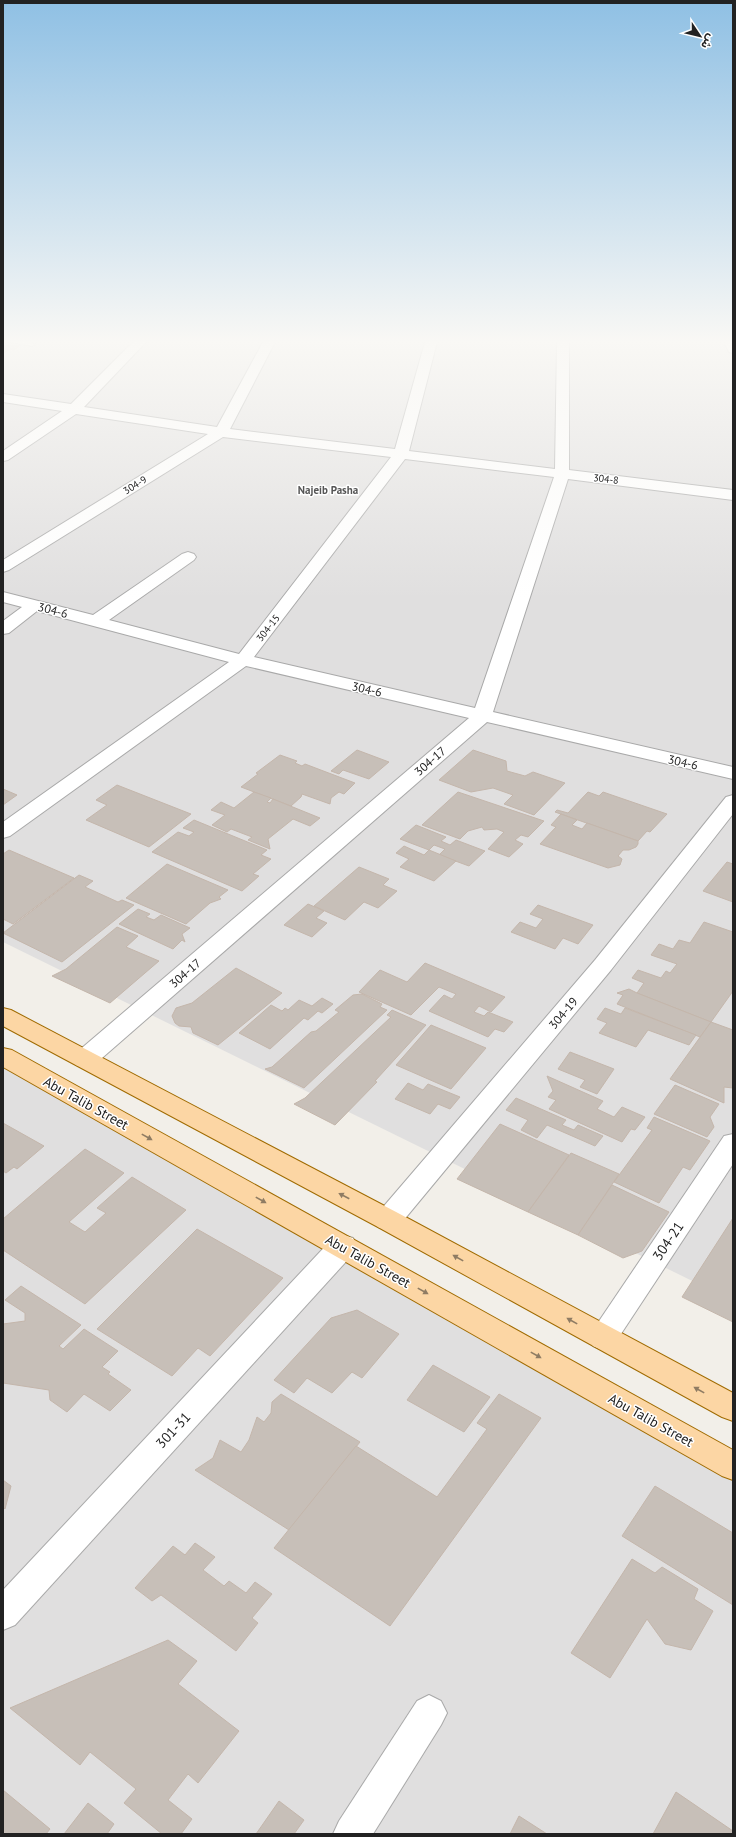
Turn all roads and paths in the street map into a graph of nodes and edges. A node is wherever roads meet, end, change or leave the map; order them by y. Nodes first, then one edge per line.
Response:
1 (47, 428) edge
2 (195, 428) edge
3 (224, 428) edge
4 (408, 428) edge
5 (562, 428) edge
6 (222, 432) junction
7 (401, 454) junction
8 (3, 458) edge
9 (562, 474) junction
10 (733, 495) edge
11 (188, 557) dead end
12 (3, 567) edge
13 (3, 597) edge
14 (35, 605) junction
15 (95, 622) junction
16 (3, 629) edge
17 (243, 660) junction
18 (482, 716) junction
19 (733, 773) edge
20 (733, 801) edge
21 (3, 832) edge
22 (3, 1016) edge
23 (3, 1056) edge
24 (85, 1059) junction
25 (733, 1144) edge
26 (388, 1220) junction
27 (342, 1246) junction
28 (603, 1338) junction
29 (733, 1408) edge
30 (733, 1466) edge
31 (3, 1614) edge
32 (429, 1714) dead end
33 (352, 1834) edge

1 - 8 street
2 - 6 street, 304-8
3 - 6 street
4 - 7 street, 304-15
5 - 9 street
6 - 7 street, 304-8
6 - 12 street, 304-9
7 - 9 street, 304-8
7 - 17 street, 304-15
9 - 10 street, 304-8
9 - 18 street
11 - 15 street
13 - 14 street, 304-6
14 - 15 street, 304-6
14 - 16 street
15 - 17 street, 304-6
17 - 18 street, 304-6
17 - 21 street, 304-15
18 - 19 street, 304-6
18 - 24 street, 304-17
20 - 26 street, 304-19
22 - 24 main road
23 -> 27 main road, Abu Talib Street
26 -> 24 main road
25 - 28 street, 304-21
28 -> 26 main road
27 -> 30 main road, Abu Talib Street
27 - 31 street, 301-31
29 -> 28 main road
32 - 33 street

